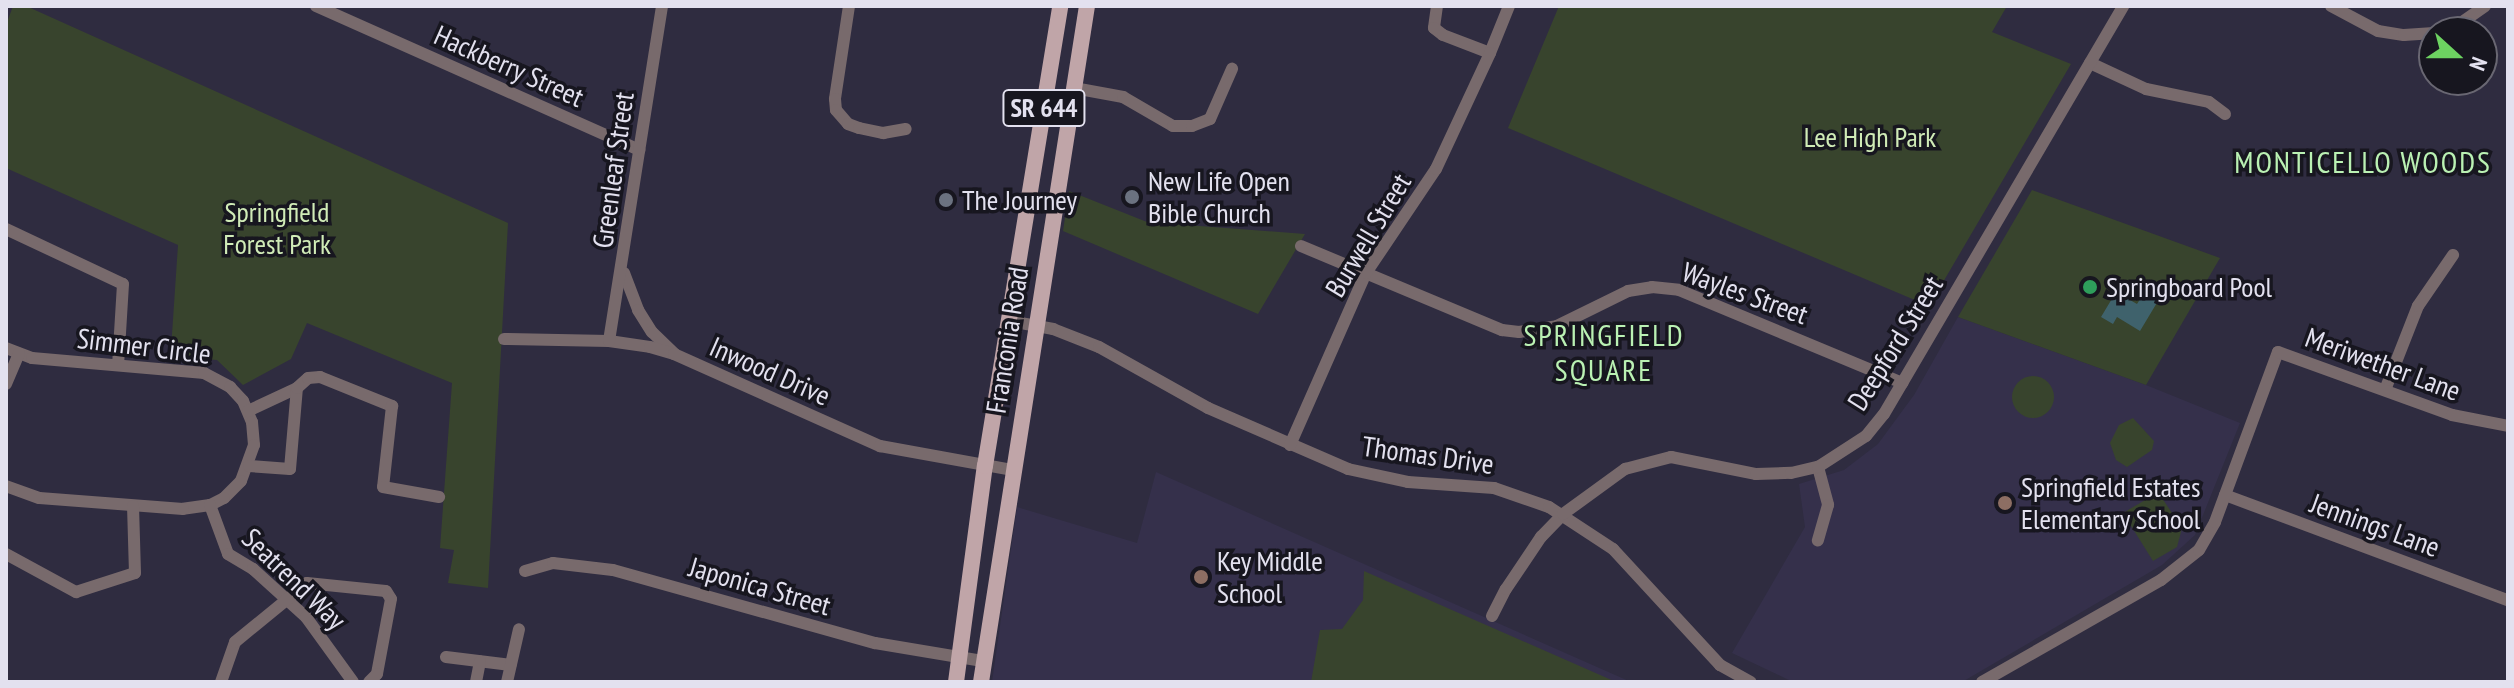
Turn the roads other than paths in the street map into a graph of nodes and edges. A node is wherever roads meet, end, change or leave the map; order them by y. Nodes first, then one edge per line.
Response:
1 (316, 6) edge
2 (662, 6) edge
3 (849, 6) edge
4 (1060, 6) edge
5 (1087, 6) edge
6 (1437, 6) edge
7 (1509, 6) edge
8 (2123, 6) edge
9 (2334, 7) edge
10 (2418, 32) edge
11 (1490, 53) junction
12 (2090, 63) junction
13 (1232, 69) dead end
14 (1074, 88) junction
15 (2225, 114) dead end
16 (906, 129) dead end
17 (1039, 137) junction
18 (1065, 148) junction
19 (639, 150) junction
20 (6, 229) edge
21 (1301, 246) dead end
22 (2453, 255) dead end
23 (623, 270) junction
24 (1366, 273) junction
25 (1010, 321) junction
26 (1037, 325) junction
27 (504, 339) dead end
28 (609, 341) junction
29 (6, 348) edge
30 (19, 354) junction
31 (677, 355) junction
32 (118, 365) junction
33 (1902, 383) junction
34 (6, 384) edge
35 (297, 388) junction
36 (2385, 390) junction
37 (248, 411) junction
38 (2508, 426) edge
39 (1290, 445) junction
40 (249, 466) junction
41 (985, 466) junction
42 (1818, 467) junction
43 (1012, 470) junction
44 (6, 486) edge
45 (2225, 495) junction
46 (439, 497) dead end
47 (210, 505) junction
48 (133, 506) junction
49 (1563, 514) junction
50 (1818, 541) dead end
51 (6, 554) edge
52 (525, 571) dead end
53 (289, 600) junction
54 (2508, 600) edge
55 (1492, 616) dead end
56 (519, 629) dead end
57 (446, 657) dead end
58 (958, 657) junction
59 (480, 661) junction
60 (983, 661) junction
61 (511, 665) junction
62 (1725, 676) edge
63 (221, 682) edge
64 (353, 682) edge
65 (369, 682) edge
66 (476, 682) edge
67 (507, 682) edge
68 (956, 682) edge
69 (981, 682) edge
70 (1751, 682) edge
71 (1982, 682) edge

1 - 19 street, Hackberry Street
2 - 19 street, Greenleaf Street
3 - 16 street
4 - 17 main road, Franconia Road / SR 644
5 - 14 main road, Franconia Road / SR 644
6 - 11 street
7 - 11 street, Burwell Street
8 - 12 street, Deepford Street
9 - 10 street
11 - 24 street, Burwell Street
12 - 15 street
12 - 33 street, Deepford Street
13 - 14 street
14 - 18 main road, Franconia Road / SR 644
17 - 18 main road
17 - 25 main road, Franconia Road / SR 644
18 - 26 main road, Franconia Road / SR 644
19 - 23 street, Greenleaf Street
20 - 32 street
21 - 24 street, Wayles Street
22 - 36 street
23 - 28 street, Greenleaf Street
23 - 31 street
24 - 33 street, Wayles Street
24 - 39 street, Burwell Street
25 - 26 street, Thomas Drive
25 - 41 main road, Franconia Road / SR 644
26 - 39 street, Thomas Drive
26 - 43 main road, Franconia Road / SR 644
27 - 28 street, Inwood Drive
28 - 31 street, Inwood Drive
29 - 30 street, Simmer Circle
30 - 32 street, Simmer Circle
30 - 34 street
31 - 41 street, Inwood Drive
32 - 37 street, Simmer Circle
33 - 42 street, Deepford Street
35 - 37 street
35 - 40 street
35 - 46 street
36 - 38 street, Meriwether Lane
36 - 45 street, Meriwether Lane
37 - 40 street
39 - 49 street, Thomas Drive
40 - 47 street
41 - 43 street, Inwood Drive
41 - 58 main road, Franconia Road / SR 644
42 - 49 street, Deepford Street
42 - 50 street
43 - 60 main road, Franconia Road / SR 644
44 - 48 street
45 - 54 street, Jennings Lane
45 - 71 street, Meriwether Lane
47 - 48 street
47 - 53 street, Seatrend Way
48 - 51 street
49 - 55 street, Deepford Street
49 - 62 street, Thomas Drive
52 - 58 street, Japonica Street
53 - 63 street
53 - 64 street, Seatrend Way
53 - 65 street
56 - 61 street
57 - 59 street
58 - 60 street, Japonica Street
58 - 68 main road, Franconia Road / SR 644
59 - 61 street
59 - 66 street
60 - 69 main road, Franconia Road / SR 644
61 - 67 street
62 - 70 street, Thomas Drive

